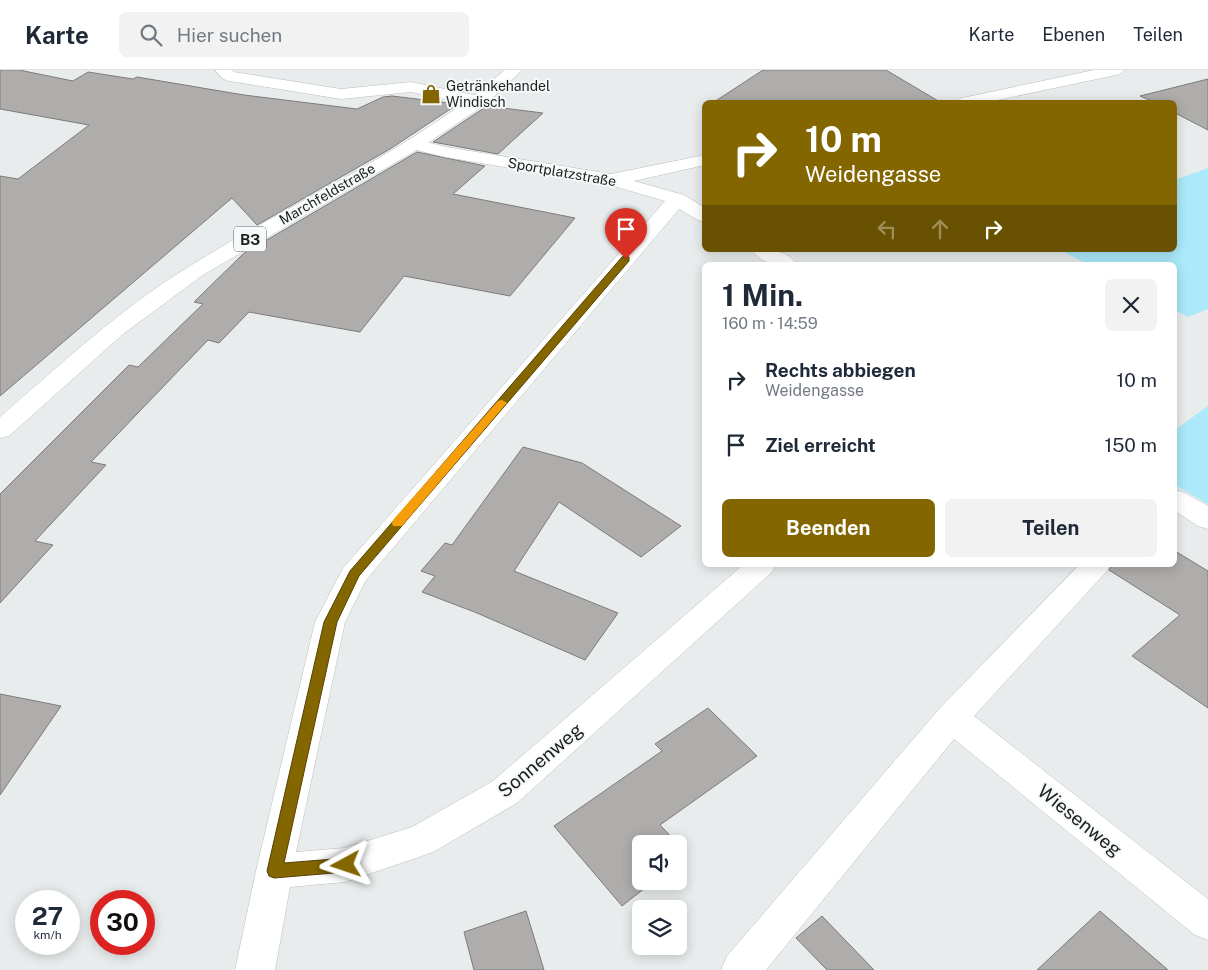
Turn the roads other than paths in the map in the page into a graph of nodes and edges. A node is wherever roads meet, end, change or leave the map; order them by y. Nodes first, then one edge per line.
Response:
1 (223, 70) edge
2 (514, 70) edge
3 (1116, 70) edge
4 (976, 100) edge
5 (479, 101) junction
6 (414, 144) junction
7 (702, 161) edge
8 (612, 180) junction
9 (677, 199) junction
10 (702, 214) edge
11 (765, 252) edge
12 (782, 262) edge
13 (0, 430) edge
14 (1177, 500) edge
15 (1208, 519) edge
16 (760, 567) edge
17 (1094, 567) edge
18 (952, 718) junction
19 (274, 871) junction
20 (1208, 922) edge
21 (255, 970) edge
22 (741, 970) edge

1 - 5 street
2 - 5 street, Marchfeldstraße / B3
3 - 4 street
5 - 6 street, Marchfeldstraße / B3
6 - 8 street, Sportplatzstraße
6 - 13 street, Marchfeldstraße / B3
7 - 8 street
8 - 9 street, Sportplatzstraße
9 - 10 street, Sportplatzstraße
9 - 19 street
11 - 12 street
14 - 15 street
16 - 19 street, Sonnenweg
17 - 18 street
18 - 20 street, Wiesenweg
18 - 22 street
19 - 21 street

